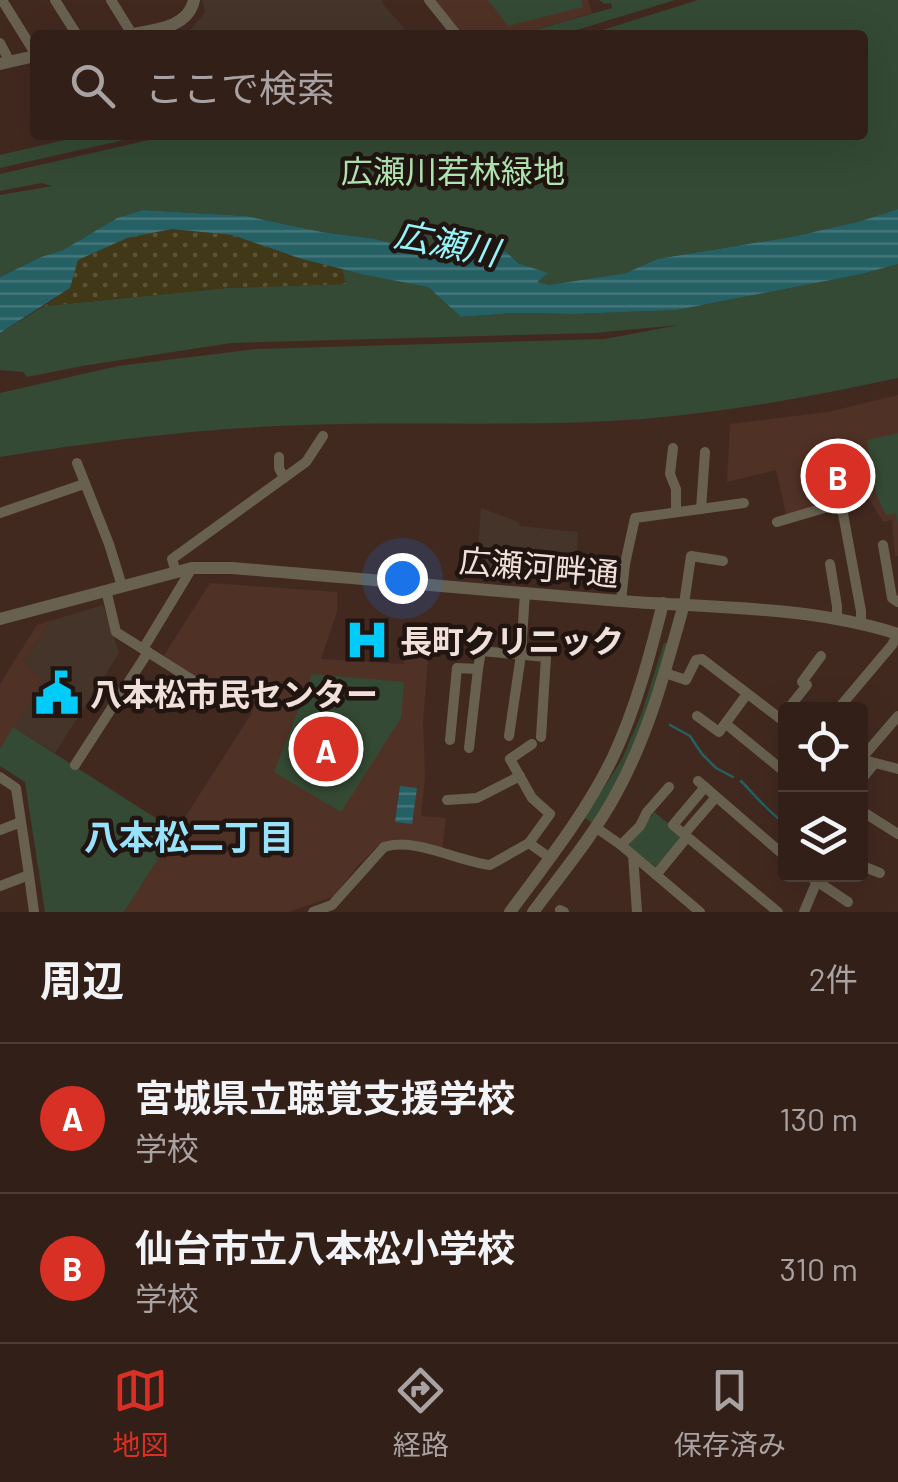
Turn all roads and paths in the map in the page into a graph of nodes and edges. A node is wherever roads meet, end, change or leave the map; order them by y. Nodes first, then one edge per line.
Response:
1 (2, 0) edge
2 (54, 0) edge
3 (112, 0) edge
4 (194, 0) edge
5 (429, 0) edge
6 (75, 30) edge
7 (128, 30) edge
8 (146, 30) edge
9 (453, 30) edge
10 (0, 43) edge
11 (30, 46) edge
12 (30, 56) edge
13 (5, 63) edge
14 (323, 436) dead end
15 (672, 448) dead end
16 (705, 452) dead end
17 (279, 457) dead end
18 (77, 463) dead end
19 (284, 478) junction
20 (84, 484) junction
21 (744, 503) dead end
22 (701, 509) junction
23 (676, 512) junction
24 (0, 513) edge
25 (777, 522) dead end
26 (883, 545) dead end
27 (724, 560) dead end
28 (593, 563) dead end
29 (625, 564) junction
30 (830, 564) dead end
31 (192, 568) junction
32 (176, 572) junction
33 (122, 586) junction
34 (106, 590) junction
35 (524, 592) junction
36 (621, 601) junction
37 (663, 602) junction
38 (898, 602) edge
39 (684, 604) junction
40 (0, 619) edge
41 (837, 619) junction
42 (861, 624) junction
43 (898, 634) edge
44 (145, 651) junction
45 (521, 655) junction
46 (821, 656) dead end
47 (478, 669) junction
48 (665, 673) junction
49 (213, 693) dead end
50 (748, 694) junction
51 (795, 702) edge
52 (845, 702) edge
53 (778, 712) edge
54 (697, 716) dead end
55 (898, 716) edge
56 (726, 724) junction
57 (509, 736) dead end
58 (450, 740) dead end
59 (469, 748) dead end
60 (868, 751) edge
61 (868, 762) edge
62 (874, 764) junction
63 (75, 765) dead end
64 (778, 767) edge
65 (898, 769) edge
66 (868, 771) edge
67 (520, 776) junction
68 (0, 777) edge
69 (669, 786) dead end
70 (716, 797) junction
71 (447, 800) dead end
72 (868, 815) edge
73 (20, 822) junction
74 (595, 828) junction
75 (0, 830) edge
76 (898, 834) edge
77 (686, 836) junction
78 (529, 843) junction
79 (622, 845) junction
80 (778, 849) edge
81 (633, 855) junction
82 (550, 858) junction
83 (868, 869) edge
84 (880, 873) dead end
85 (28, 875) junction
86 (656, 875) junction
87 (816, 882) edge
88 (821, 882) edge
89 (0, 886) edge
90 (848, 902) dead end
91 (34, 912) edge
92 (313, 912) edge
93 (510, 912) edge
94 (534, 912) edge
95 (637, 912) edge
96 (700, 912) edge
97 (778, 912) edge
98 (804, 912) edge

1 - 11 street
2 - 6 street
3 - 7 street
4 - 8 street
5 - 9 street
10 - 13 street
12 - 13 street
14 - 19 street
15 - 23 street
16 - 22 street
17 - 19 street
18 - 20 street
19 - 32 street
20 - 24 street
20 - 33 street
21 - 22 street
22 - 23 street
23 - 29 street
25 - 42 street
26 - 38 street
27 - 39 street
28 - 29 street
29 - 36 street
30 - 41 street
31 - 32 street, 広瀬河畔通
31 - 35 street, 広瀬河畔通
31 - 44 street
32 - 33 street, 広瀬河畔通
33 - 34 street, 広瀬河畔通
34 - 40 street, 広瀬河畔通
34 - 44 street
35 - 36 street, 広瀬河畔通
35 - 45 street
36 - 37 street, 広瀬河畔通
37 - 39 street, 広瀬河畔通
37 - 82 street
39 - 41 street, 広瀬河畔通
39 - 48 street
41 - 42 street, 広瀬河畔通
42 - 43 street, 広瀬河畔通
43 - 52 street
44 - 49 street
44 - 63 street
45 - 47 street
45 - 57 street
45 - 67 street
46 - 51 street
47 - 58 street
47 - 59 street
48 - 50 street
48 - 74 street
50 - 53 street
50 - 56 street
54 - 56 street
55 - 60 street
56 - 64 street
61 - 62 street
62 - 65 street
62 - 66 street
67 - 71 street
67 - 78 street
68 - 73 street
69 - 79 street
70 - 77 street
70 - 77 street
70 - 80 street
72 - 76 street
73 - 75 street
73 - 85 street
74 - 79 street
74 - 94 street
77 - 86 street
77 - 97 street
78 - 82 street
78 - 92 street
79 - 81 street
81 - 86 street
81 - 95 street
82 - 93 street
83 - 84 street
85 - 89 street
85 - 91 street
86 - 96 street
87 - 98 street
88 - 90 street

